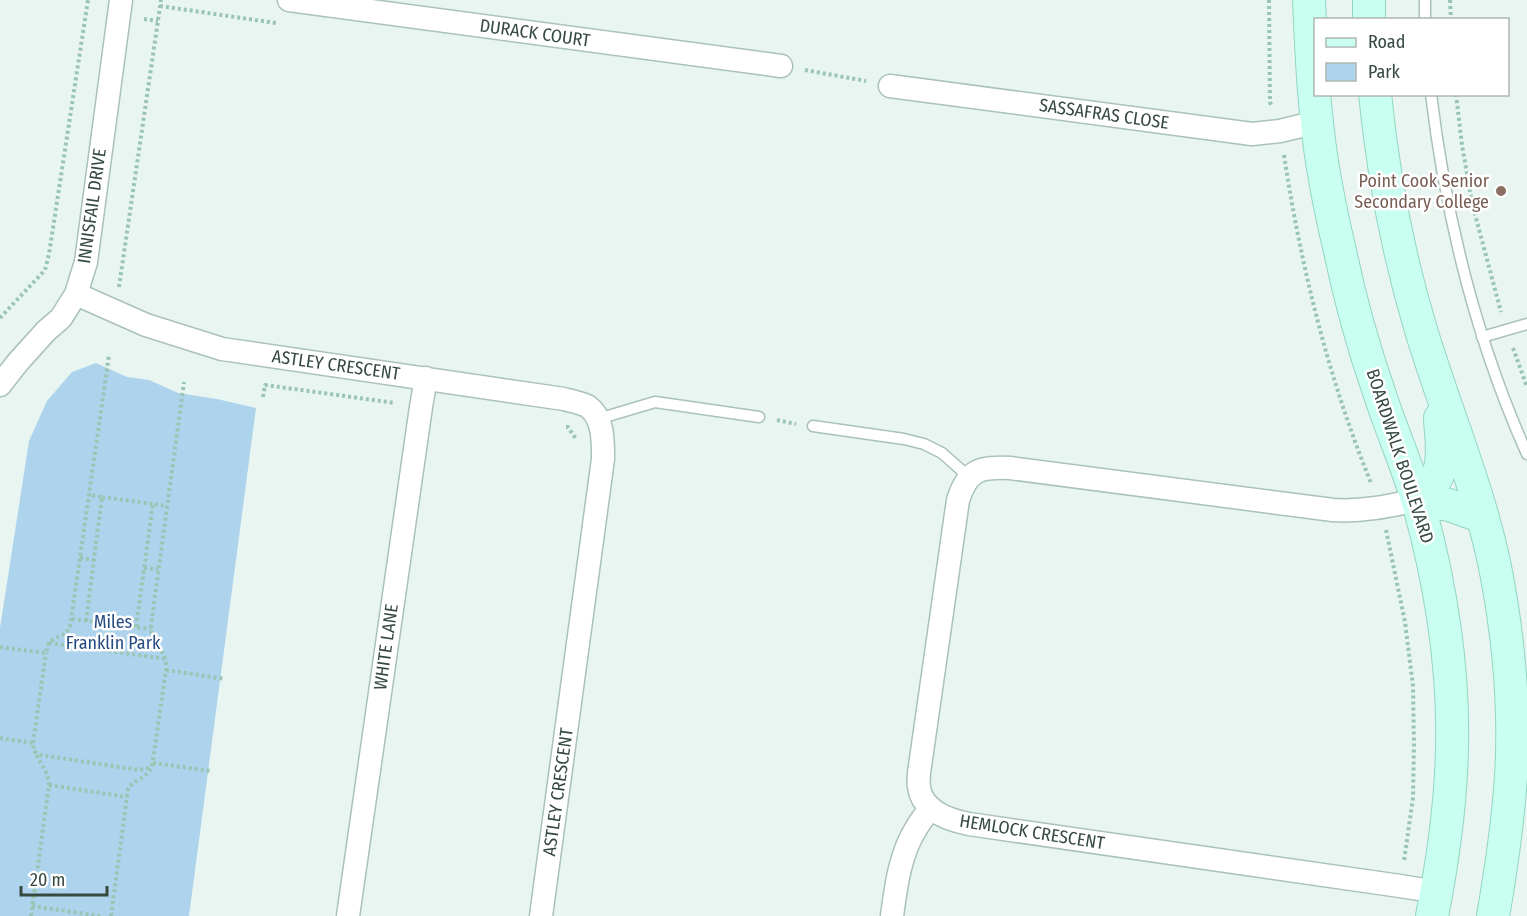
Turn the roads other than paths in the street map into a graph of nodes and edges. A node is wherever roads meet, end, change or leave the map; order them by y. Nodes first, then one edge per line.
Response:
1 (121, 0) edge
2 (289, 0) edge
3 (1309, 0) edge
4 (1369, 0) edge
5 (1425, 0) edge
6 (1369, 18) edge
7 (1425, 18) edge
8 (781, 66) road end
9 (890, 86) road end
10 (1314, 88) edge
11 (1315, 96) edge
12 (1375, 96) edge
13 (1431, 96) edge
14 (1317, 122) junction
15 (76, 294) junction
16 (1527, 324) edge
17 (1482, 338) junction
18 (426, 378) junction
19 (0, 385) edge
20 (1440, 387) junction
21 (759, 417) road end
22 (598, 419) junction
23 (813, 426) road end
24 (1527, 454) edge
25 (969, 477) junction
26 (1417, 500) junction
27 (1483, 517) junction
28 (931, 808) junction
29 (1434, 904) edge
30 (348, 916) edge
31 (541, 916) edge
32 (892, 916) edge
33 (1493, 916) edge

1 - 15 street, INNISFAIL DRIVE
2 - 8 street, DURACK COURT
3 - 10 main road, BOARDWALK BOULEVARD
4 - 6 main road
5 - 7 lane
9 - 14 street, SASSAFRAS CLOSE
11 - 14 main road, BOARDWALK BOULEVARD
12 - 20 main road
13 - 17 lane
14 - 26 main road, BOARDWALK BOULEVARD
15 - 18 street, ASTLEY CRESCENT
15 - 19 street, INNISFAIL DRIVE
16 - 17 lane
17 - 24 lane
18 - 22 street, ASTLEY CRESCENT
18 - 30 street, WHITE LANE
20 - 26 main road
20 - 27 main road
21 - 22 lane
22 - 31 street, ASTLEY CRESCENT
23 - 25 lane
25 - 26 street
25 - 28 street
26 - 27 main road
26 - 29 main road, BOARDWALK BOULEVARD
27 - 33 main road
28 - 29 street, HEMLOCK CRESCENT
28 - 32 street

